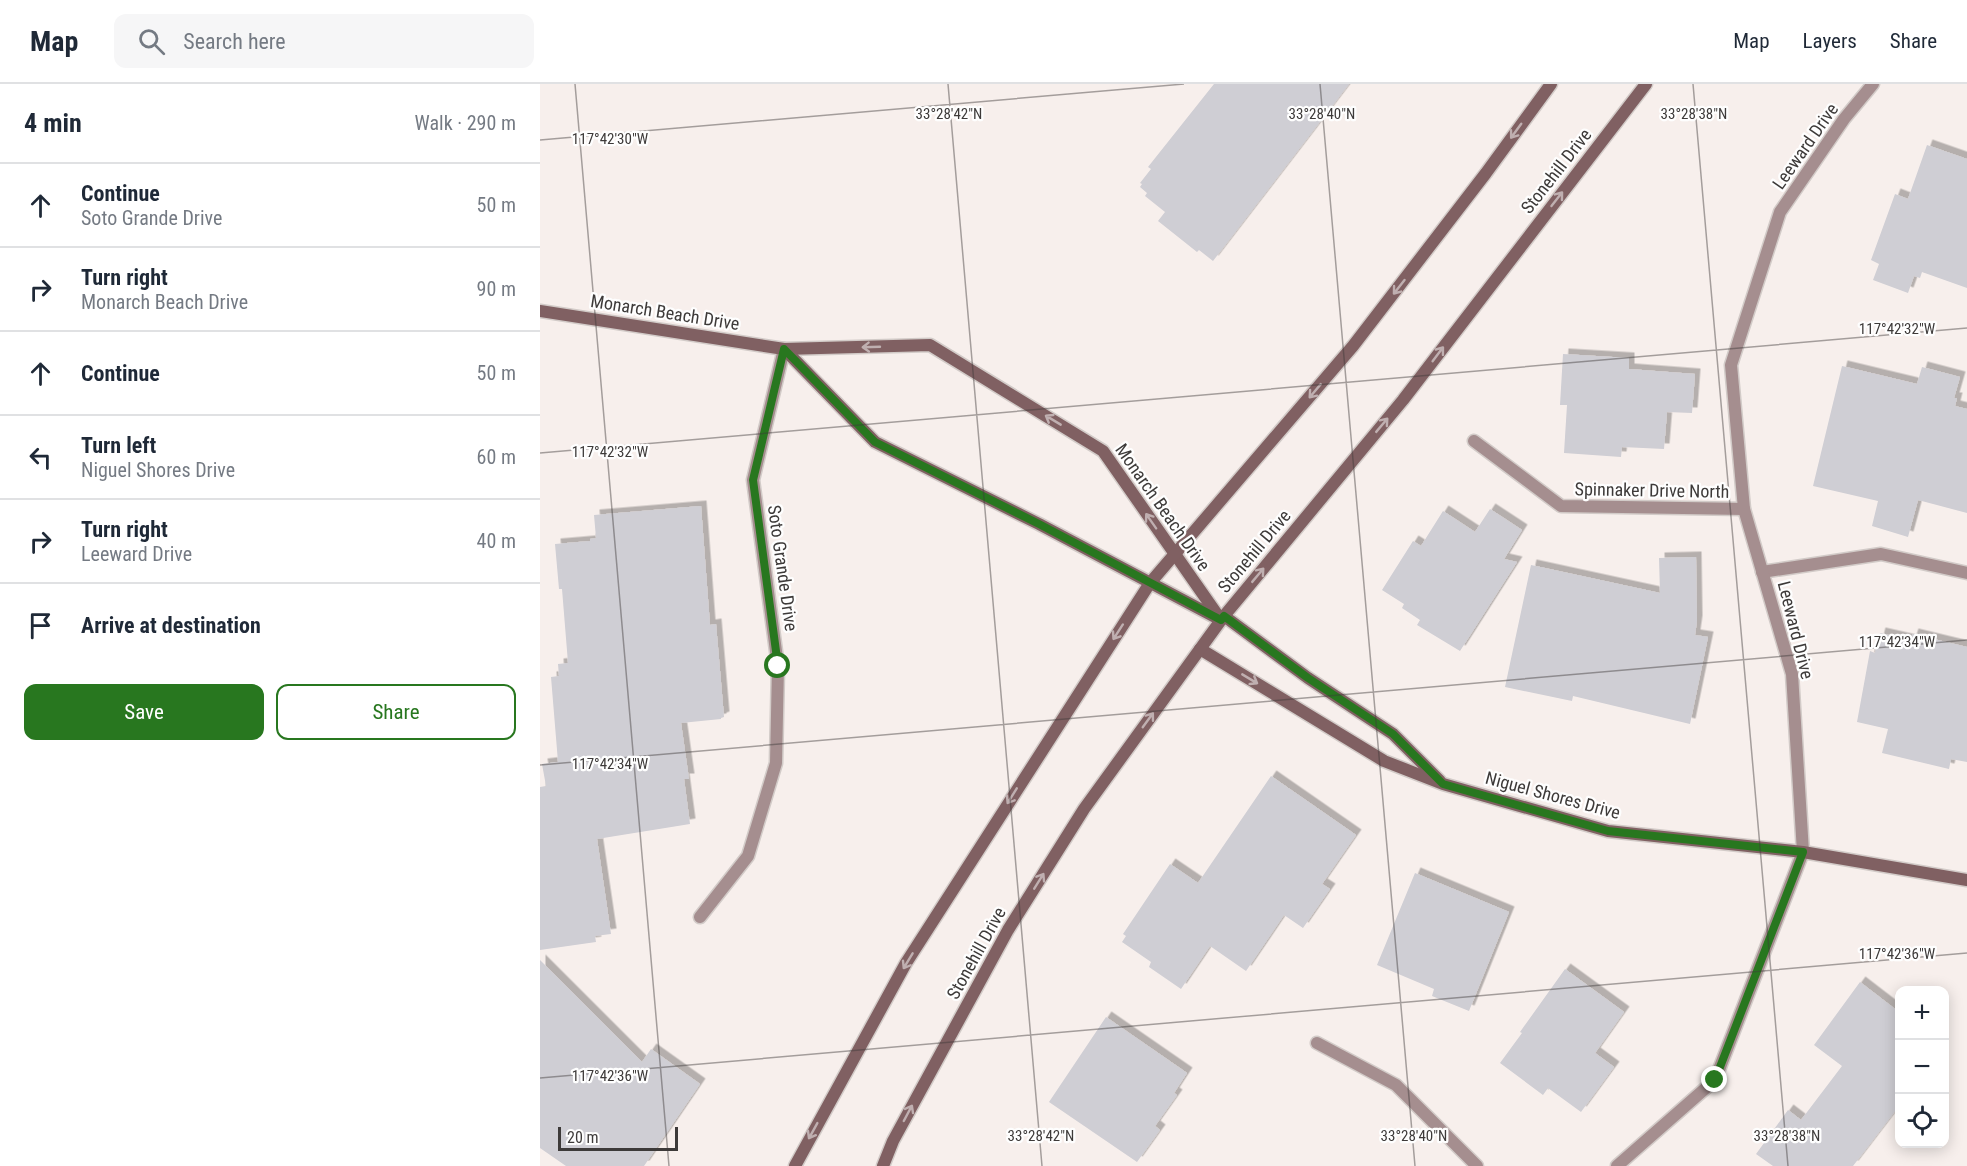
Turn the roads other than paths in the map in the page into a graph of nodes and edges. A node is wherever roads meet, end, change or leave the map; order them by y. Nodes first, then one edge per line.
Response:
1 (1551, 84) edge
2 (1646, 84) edge
3 (1873, 84) edge
4 (540, 310) edge
5 (784, 349) junction
6 (1474, 441) dead end
7 (1744, 509) junction
8 (1175, 555) junction
9 (1762, 572) junction
10 (1967, 573) edge
11 (1150, 583) junction
12 (1222, 618) junction
13 (1200, 649) junction
14 (1443, 784) junction
15 (1803, 852) junction
16 (1967, 880) edge
17 (700, 917) dead end
18 (1317, 1043) dead end
19 (795, 1166) edge
20 (883, 1166) edge
21 (1478, 1166) edge
22 (1617, 1166) edge

1 -> 8 main road
12 -> 2 main road, Stonehill Drive
3 - 7 street, Leeward Drive
4 - 5 main road, Monarch Beach Drive
8 -> 5 main road, Monarch Beach Drive
5 - 11 main road
5 - 17 street, Soto Grande Drive
6 - 7 street, Spinnaker Drive North
7 - 9 street, Leeward Drive
8 - 11 main road
8 - 12 main road, Monarch Beach Drive
9 - 10 street
9 - 15 street, Leeward Drive
11 - 12 main road
11 -> 19 main road
12 - 13 main road, Stonehill Drive
12 - 14 main road
13 -> 14 main road, Niguel Shores Drive
20 -> 13 main road, Stonehill Drive
14 - 15 main road, Niguel Shores Drive
15 - 16 main road, Niguel Shores Drive
15 - 22 street, Leeward Drive
18 - 21 street

